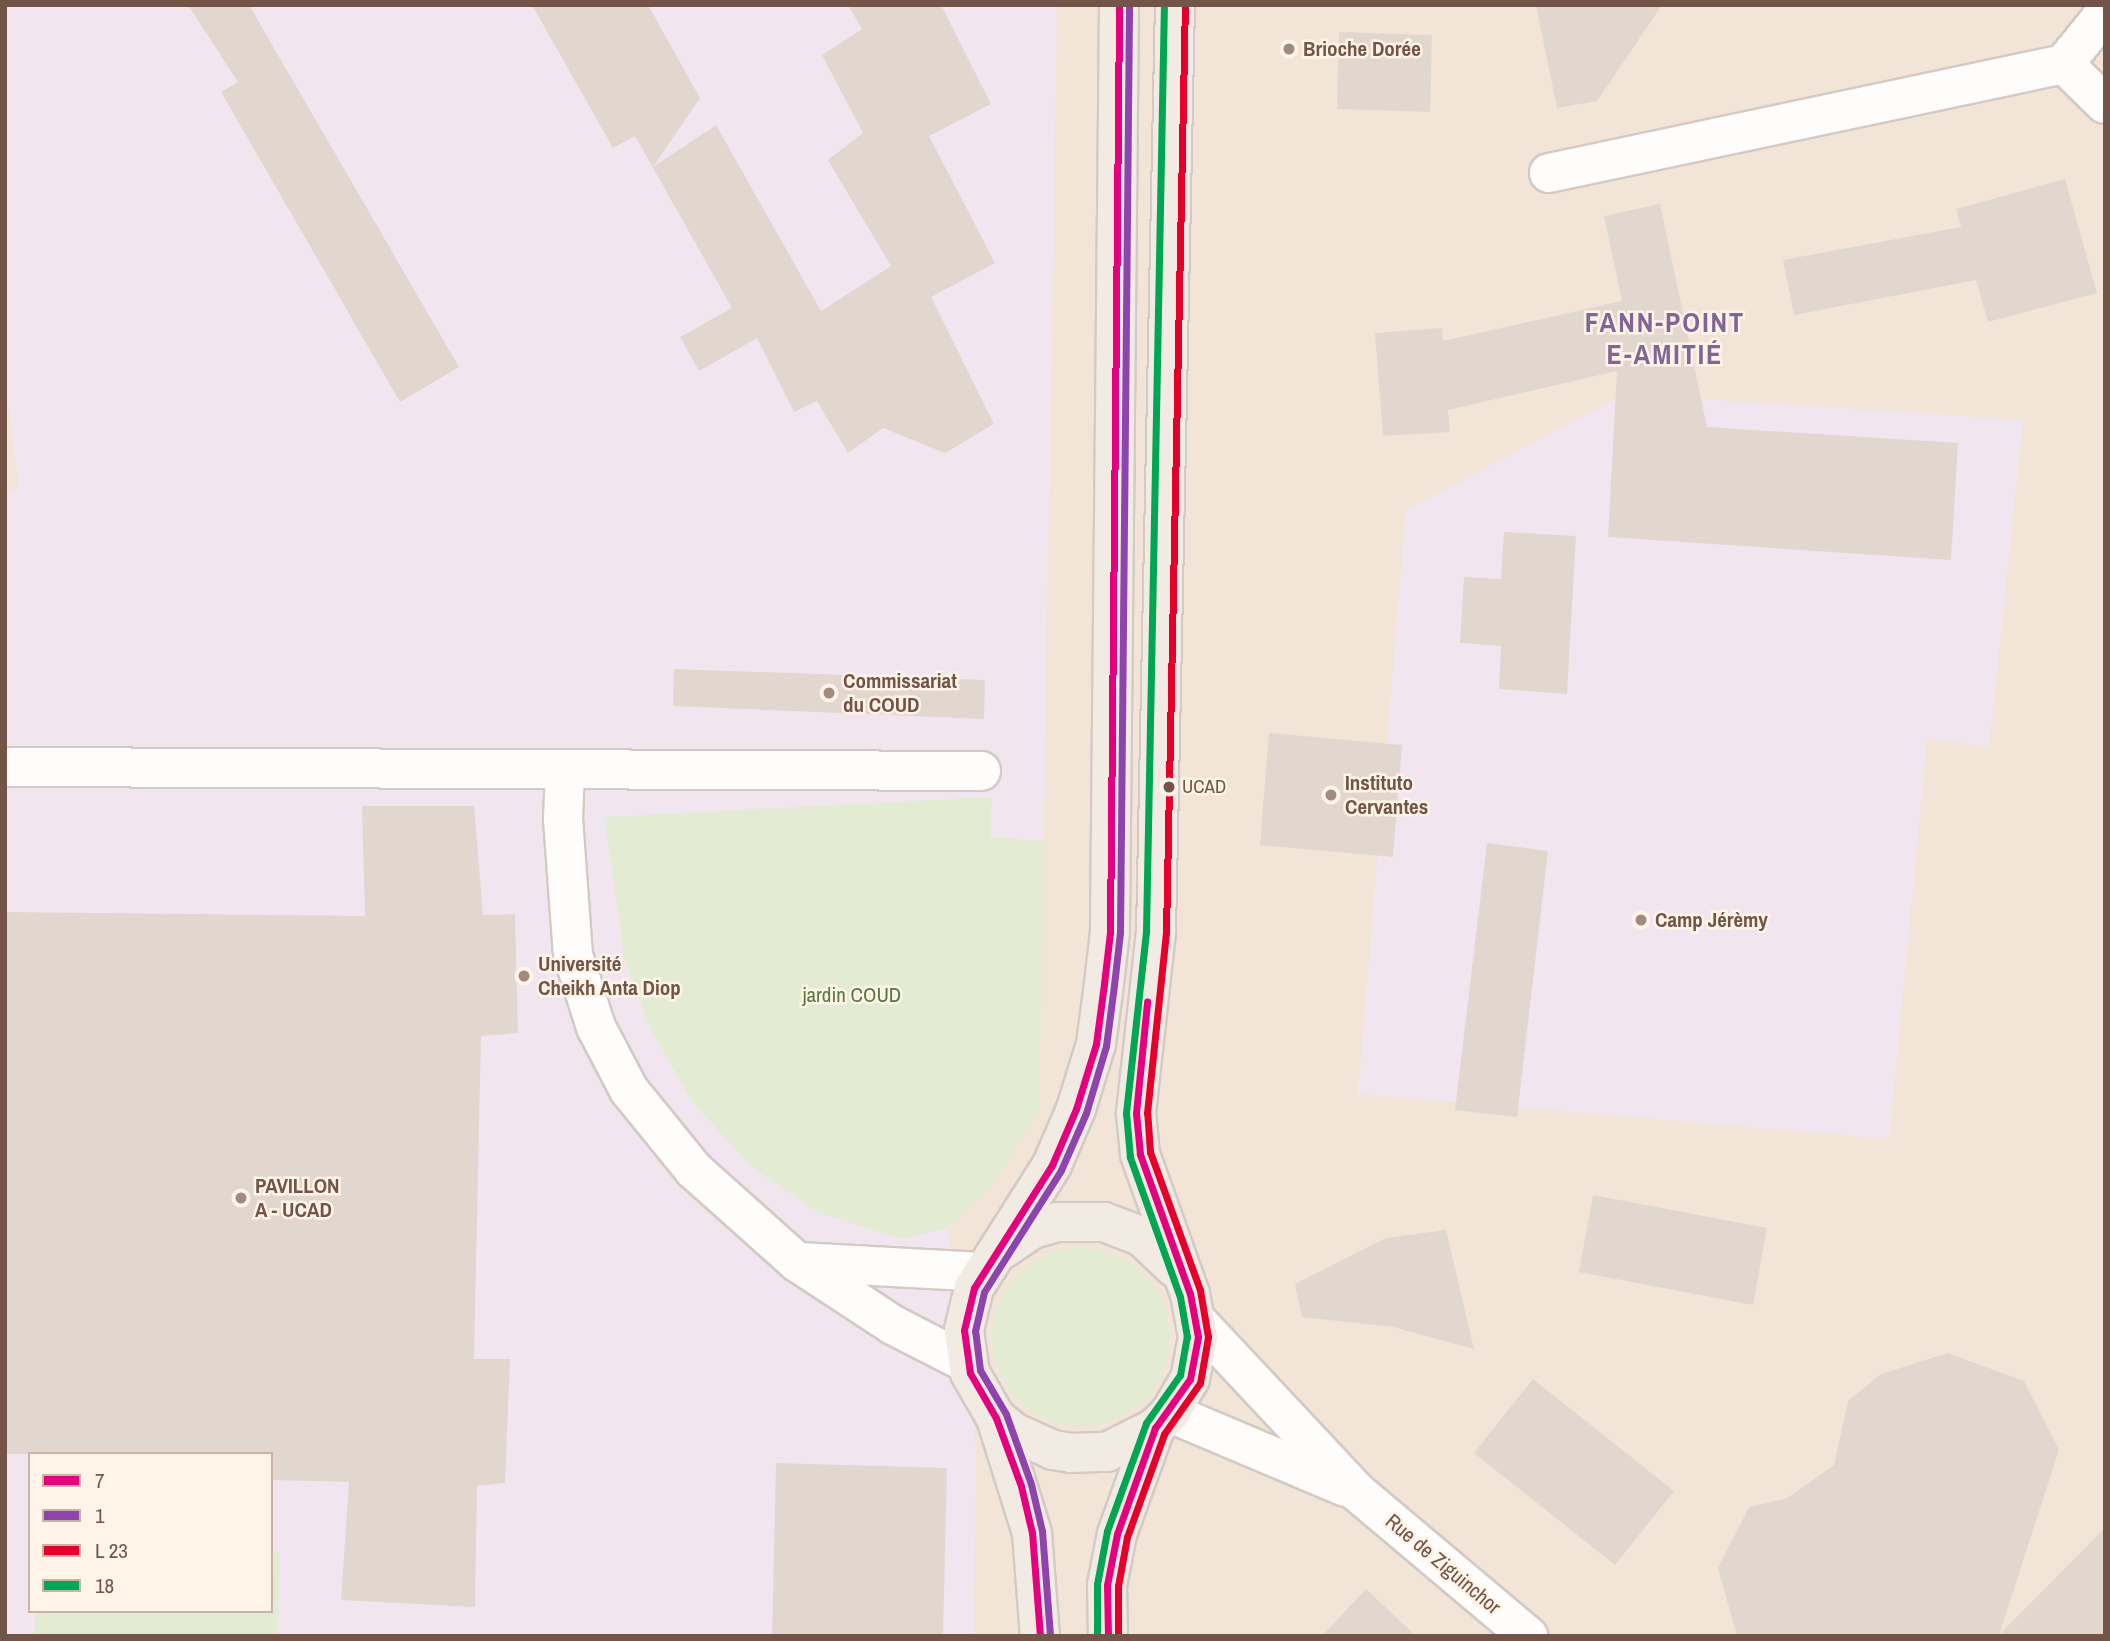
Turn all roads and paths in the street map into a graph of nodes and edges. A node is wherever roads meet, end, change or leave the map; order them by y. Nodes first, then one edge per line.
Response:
1 (1119, 5) edge
2 (1175, 5) edge
3 (2105, 13) edge
4 (2064, 64) junction
5 (2105, 104) edge
6 (1549, 173) dead end
7 (5, 767) edge
8 (565, 769) junction
9 (981, 771) dead end
10 (797, 1262) junction
11 (989, 1264) junction
12 (1181, 1275) junction
13 (1197, 1321) junction
14 (967, 1363) junction
15 (996, 1418) junction
16 (1163, 1420) junction
17 (1357, 1492) junction
18 (1040, 1636) edge
19 (1108, 1636) edge
20 (1528, 1636) edge

1 - 11 main road
2 - 12 main road
3 - 4 street
4 - 5 street
4 - 6 street
7 - 8 street
8 - 9 street
8 - 10 street
10 - 11 street
10 - 14 street
11 - 12 main road
11 - 14 main road
12 - 13 main road
13 - 16 main road
13 - 17 street
14 - 15 main road
15 - 16 main road
15 - 18 main road
16 - 17 street
16 - 19 main road
17 - 20 street, Rue de Ziguinchor

